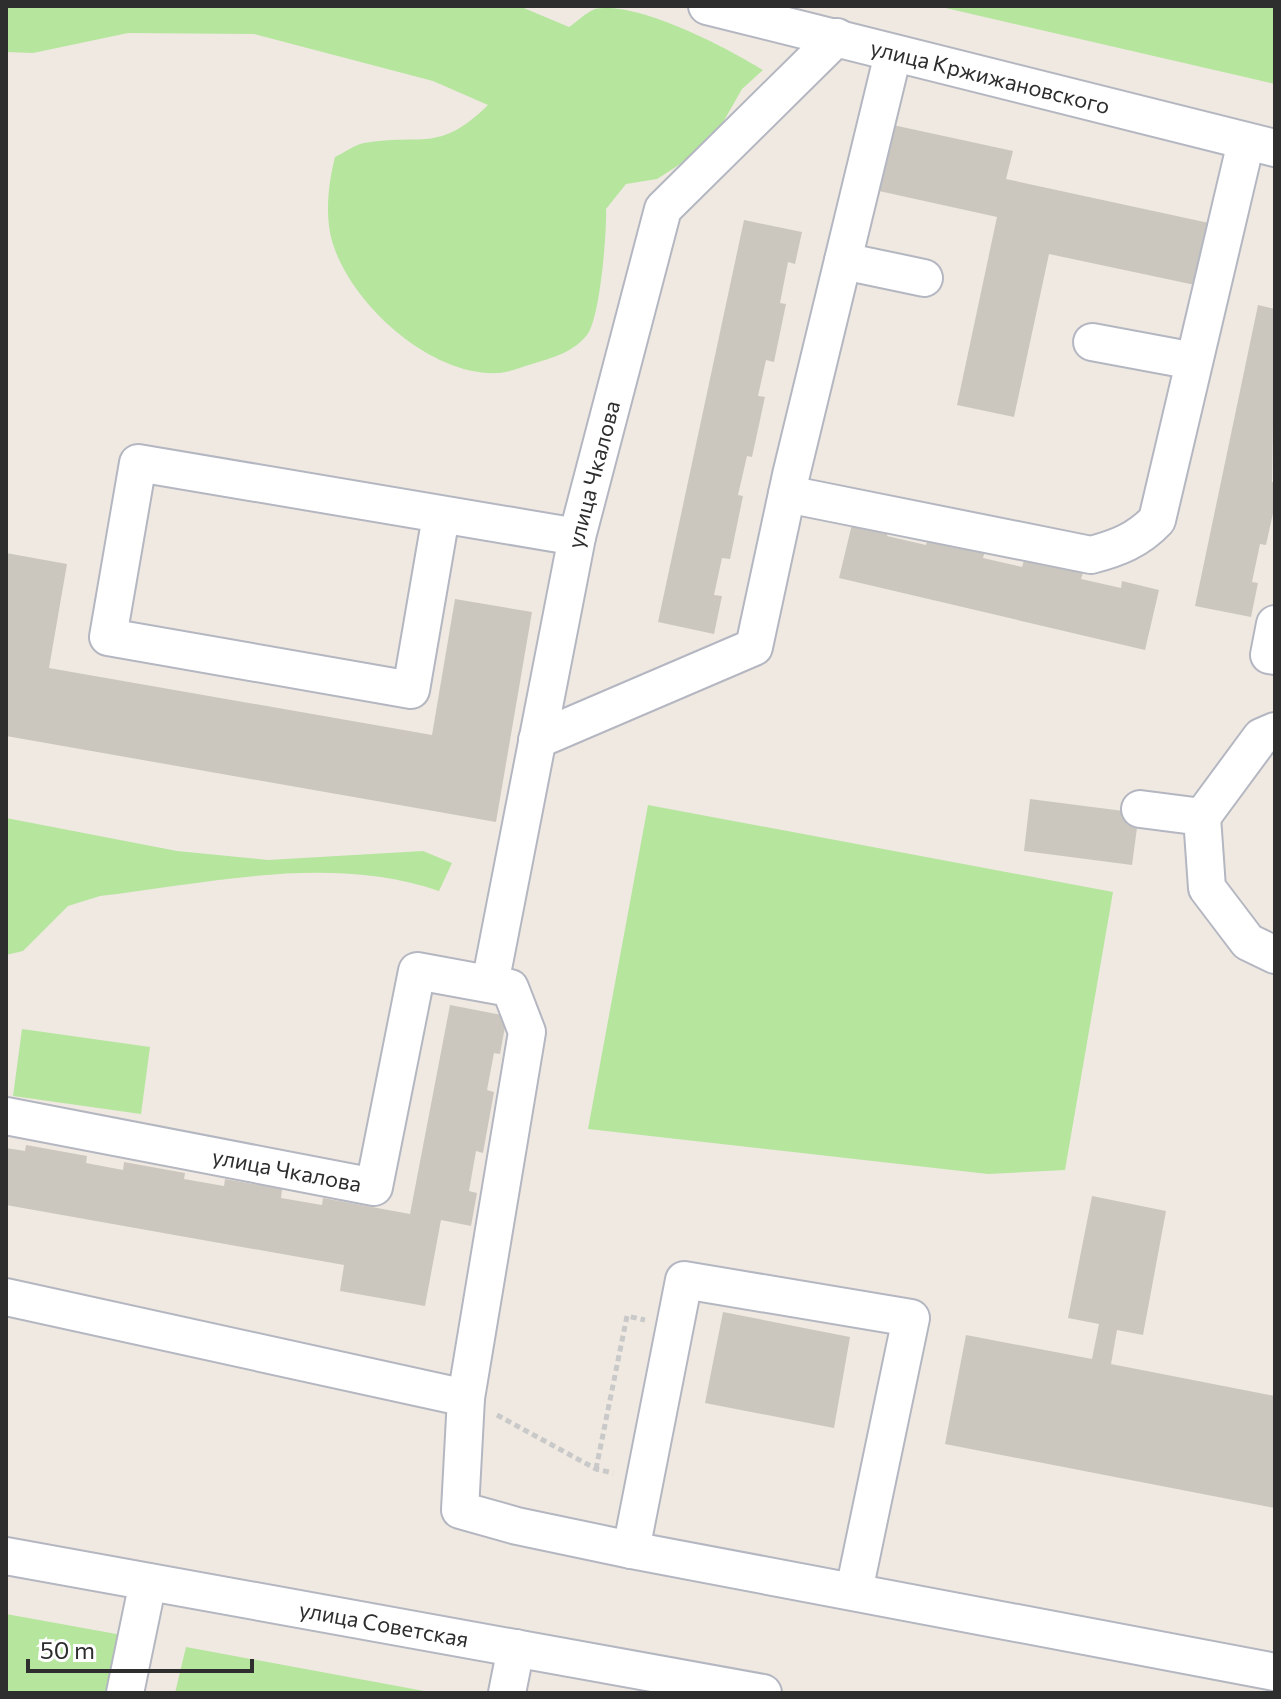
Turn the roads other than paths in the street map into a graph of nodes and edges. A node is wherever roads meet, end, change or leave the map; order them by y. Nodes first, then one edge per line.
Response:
1 (707, 6) edge
2 (837, 37) junction
3 (893, 54) junction
4 (1260, 145) edge
5 (843, 261) junction
6 (924, 278) dead end
7 (1092, 342) dead end
8 (1194, 361) junction
9 (787, 494) junction
10 (441, 516) junction
11 (577, 537) junction
12 (1275, 624) edge
13 (1275, 656) edge
14 (1275, 731) edge
15 (537, 740) junction
16 (1140, 809) dead end
17 (1202, 817) junction
18 (1275, 955) edge
19 (490, 984) junction
20 (6, 1116) edge
21 (6, 1297) edge
22 (466, 1398) junction
23 (631, 1550) junction
24 (6, 1556) edge
25 (148, 1582) junction
26 (854, 1591) junction
27 (516, 1648) junction
28 (1275, 1672) edge
29 (125, 1693) edge
30 (507, 1693) edge
31 (763, 1693) edge

1 - 2 street, улица Кржижановского
2 - 3 street, улица Кржижановского
2 - 11 street, улица Чкалова
3 - 4 street, улица Кржижановского
3 - 5 street
4 - 8 street
5 - 6 street
5 - 9 street
7 - 8 street
8 - 9 street
9 - 15 street
10 - 10 street
10 - 11 street
11 - 15 street, улица Чкалова
12 - 13 street
14 - 17 street
15 - 19 street, улица Чкалова
16 - 17 street
17 - 18 street
19 - 20 street, улица Чкалова
19 - 22 street, улица Чкалова
21 - 22 street
22 - 23 street, улица Чкалова
23 - 26 street
23 - 26 street
24 - 25 street, улица Советская
25 - 27 street, улица Советская
25 - 29 street
26 - 28 street
27 - 30 street
27 - 31 street, улица Советская

